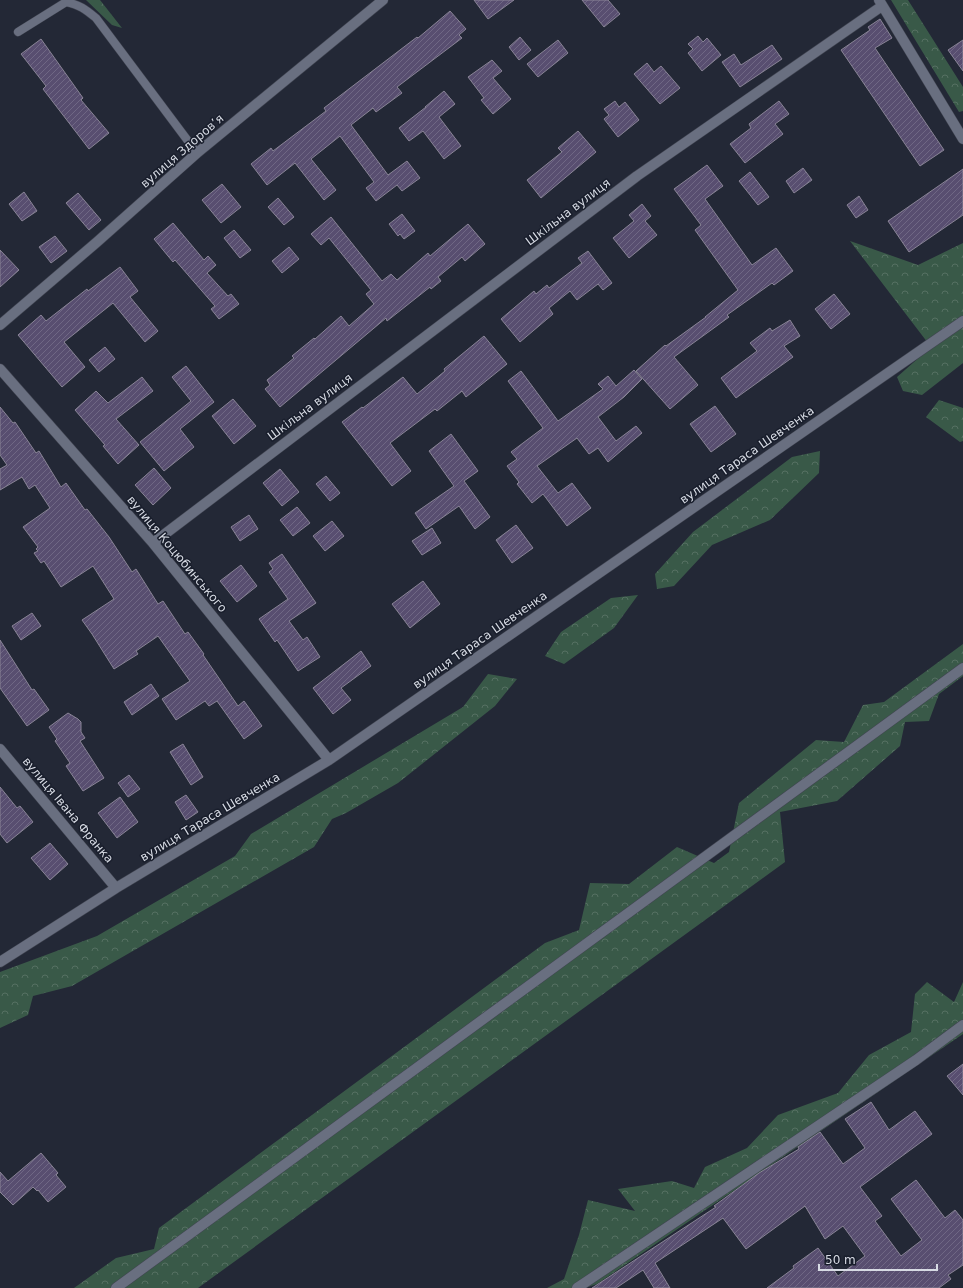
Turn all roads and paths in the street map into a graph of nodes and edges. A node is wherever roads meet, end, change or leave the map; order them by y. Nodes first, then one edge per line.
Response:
1 (383, 0) edge
2 (881, 3) edge
3 (18, 32) dead end
4 (963, 139) edge
5 (198, 153) junction
6 (963, 321) edge
7 (0, 325) edge
8 (0, 369) edge
9 (153, 543) junction
10 (963, 668) edge
11 (0, 749) edge
12 (329, 760) junction
13 (116, 888) junction
14 (0, 962) edge
15 (963, 1025) edge
16 (116, 1288) edge
17 (577, 1288) edge

1 - 5 street, вулиця Здоровʼя
2 - 4 street, Шкільна вулиця
2 - 9 street, Шкільна вулиця
3 - 5 lane
5 - 7 street, вулиця Здоровʼя
6 - 12 street, вулиця Тараса Шевченка
8 - 9 street, вулиця Коцюбинського
9 - 12 street, вулиця Коцюбинського
10 - 16 street
11 - 13 street, вулиця Івана Франка
12 - 13 street, вулиця Тараса Шевченка
13 - 14 street, вулиця Тараса Шевченка
15 - 17 street

